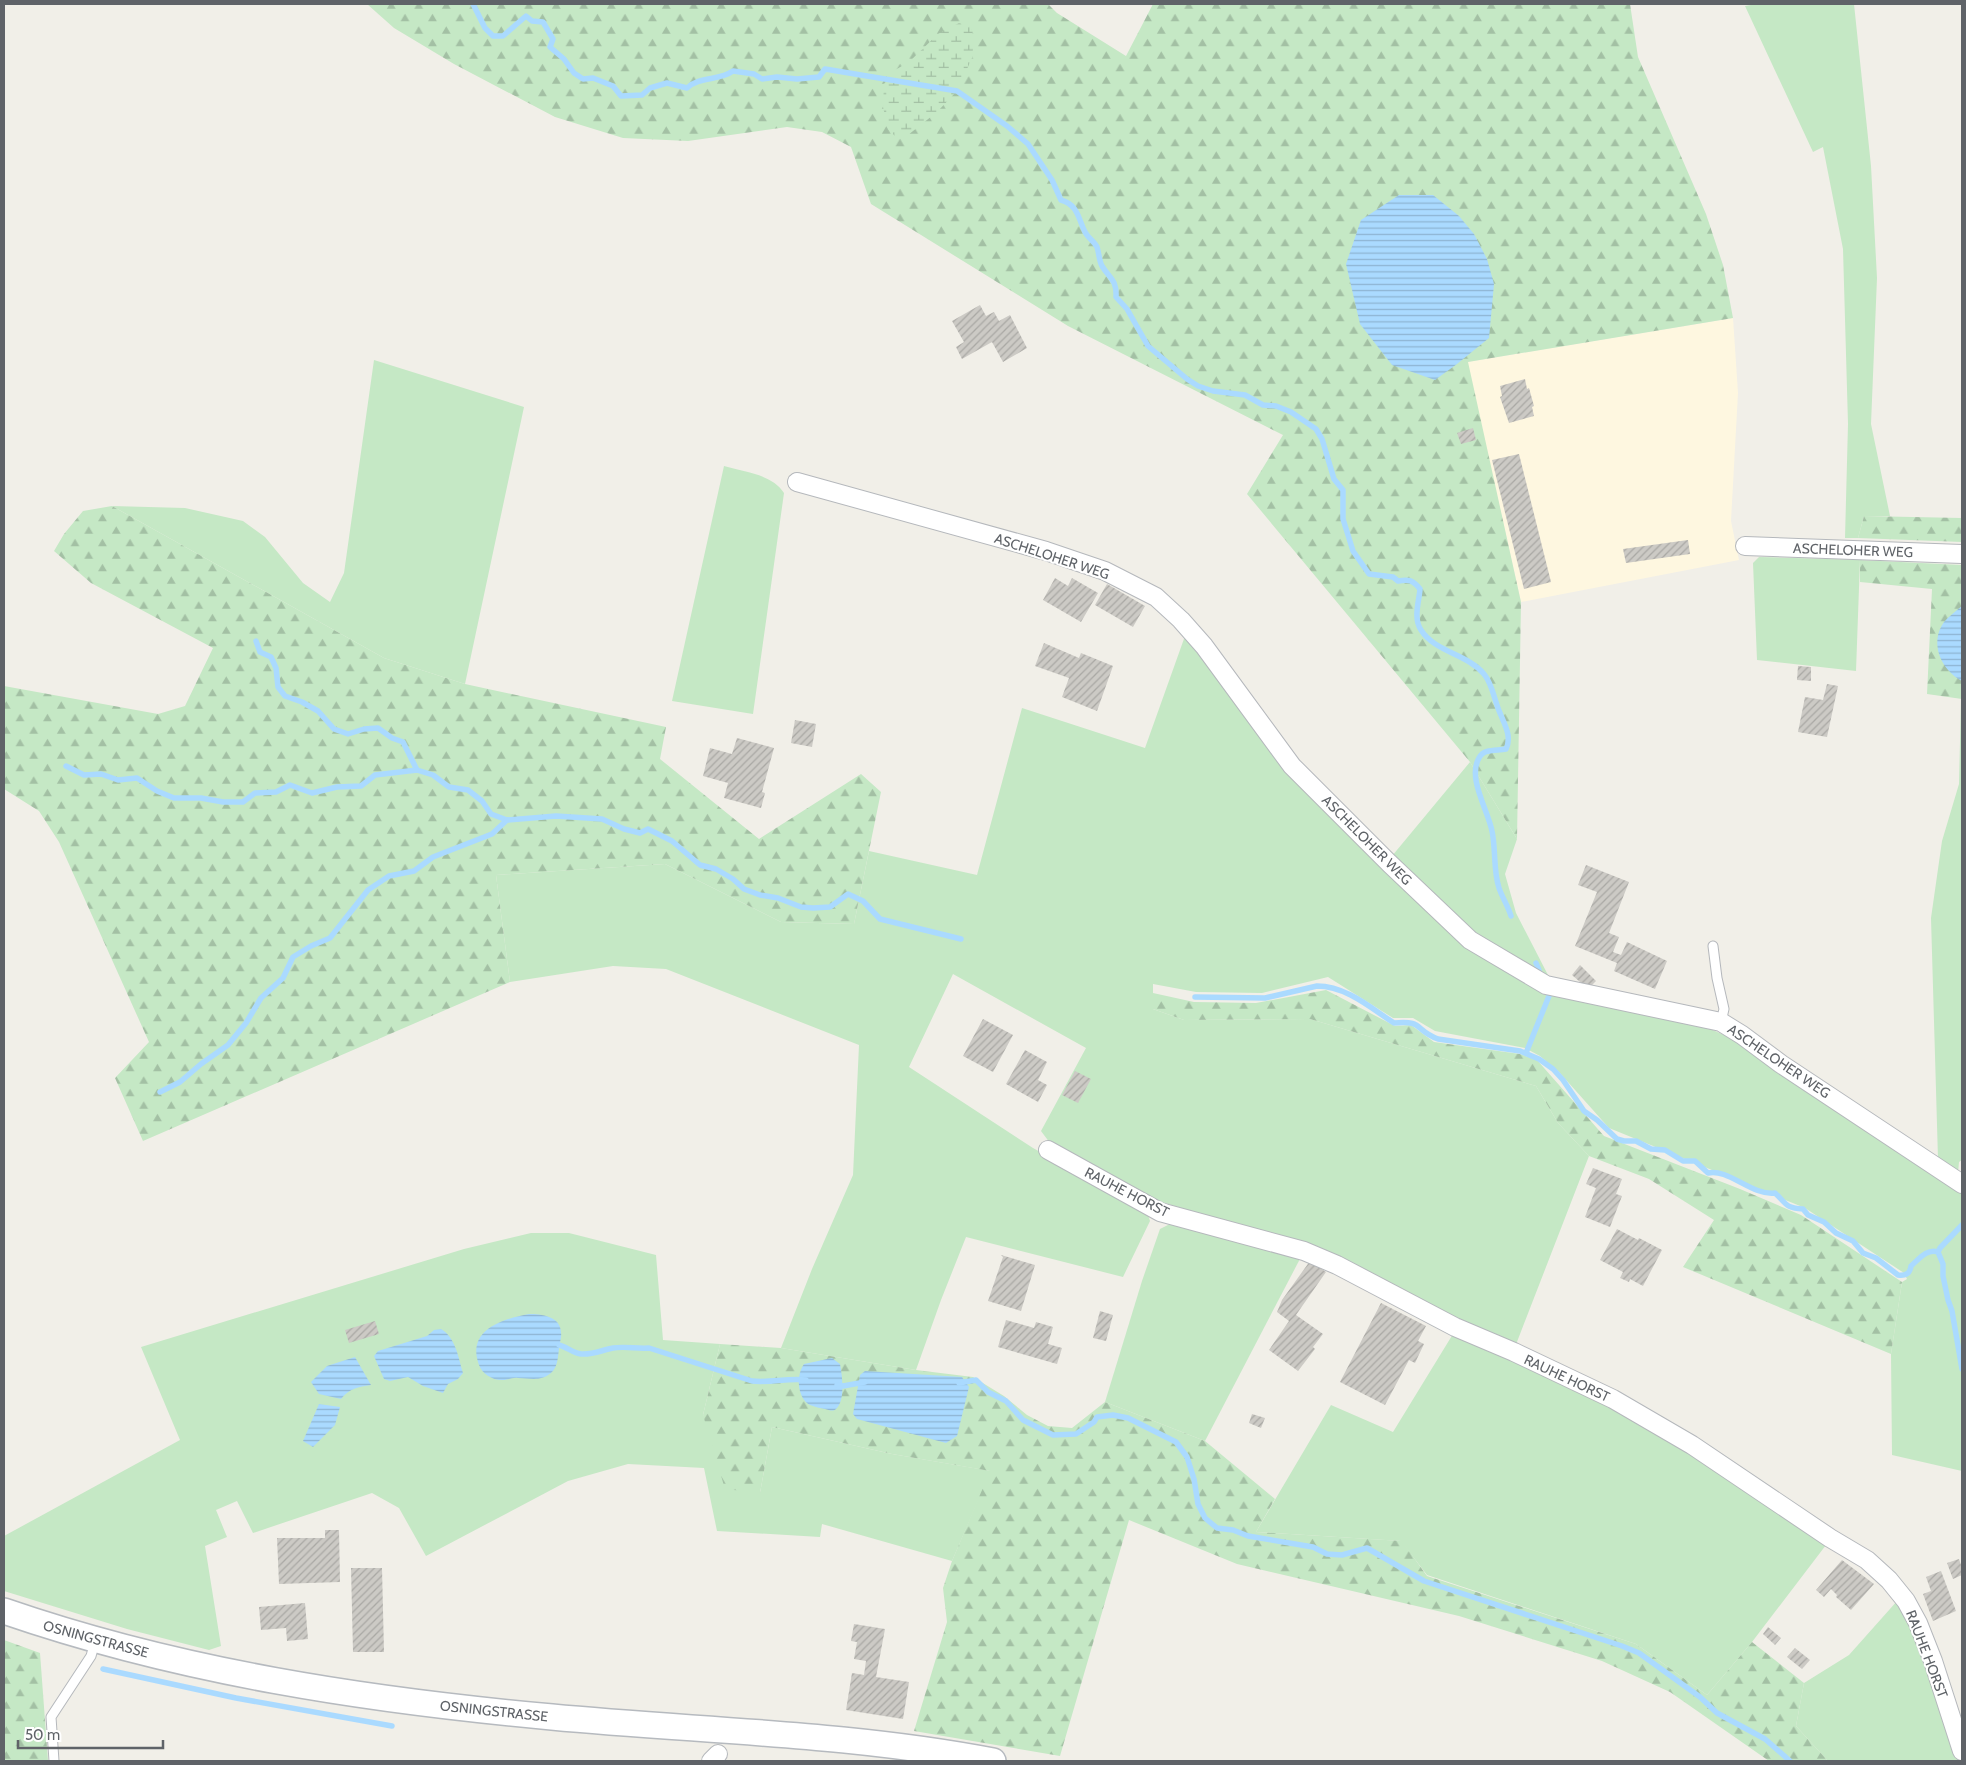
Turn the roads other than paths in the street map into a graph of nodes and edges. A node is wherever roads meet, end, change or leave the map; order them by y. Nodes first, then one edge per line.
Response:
1 (797, 482) dead end
2 (1744, 546) dead end
3 (1962, 554) edge
4 (1713, 946) dead end
5 (1721, 1022) junction
6 (1048, 1150) dead end
7 (1962, 1184) edge
8 (4, 1611) edge
9 (96, 1640) junction
10 (1962, 1752) edge
11 (54, 1761) edge
12 (993, 1761) edge

1 - 5 street, ASCHELOHER WEG
2 - 3 street, ASCHELOHER WEG
4 - 5 lane
5 - 7 street, ASCHELOHER WEG
6 - 10 street, RAUHE HORST
8 - 9 street, OSNINGSTRASSE
9 - 11 lane
9 - 12 street, OSNINGSTRASSE

